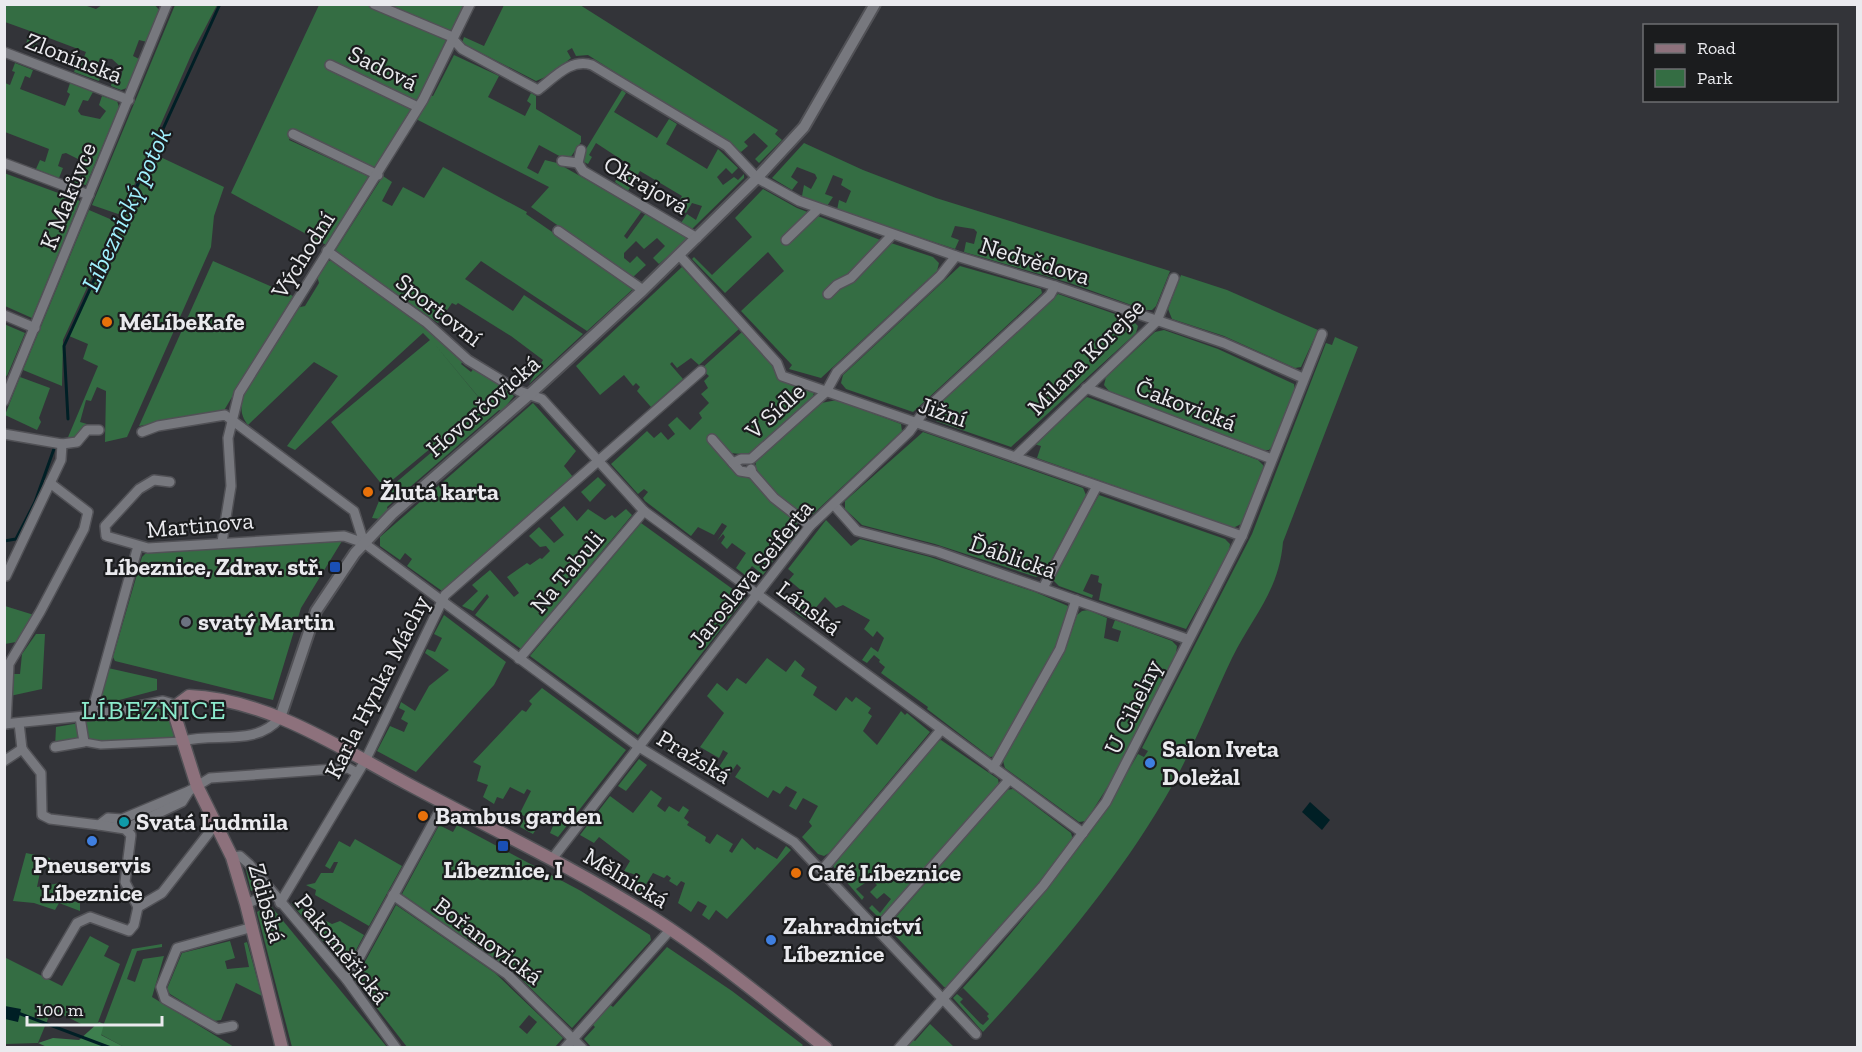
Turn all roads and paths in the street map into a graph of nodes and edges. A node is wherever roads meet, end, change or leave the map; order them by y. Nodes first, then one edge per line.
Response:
1 (167, 4) edge
2 (470, 4) edge
3 (875, 4) edge
4 (380, 6) edge
5 (454, 41) junction
6 (4, 52) edge
7 (330, 65) dead end
8 (129, 100) junction
9 (418, 107) junction
10 (293, 134) dead end
11 (581, 150) dead end
12 (562, 161) dead end
13 (4, 163) edge
14 (578, 163) junction
15 (378, 175) junction
16 (757, 178) junction
17 (89, 195) junction
18 (818, 209) junction
19 (558, 231) dead end
20 (892, 235) junction
21 (697, 238) junction
22 (786, 240) dead end
23 (327, 251) junction
24 (680, 255) junction
25 (956, 256) junction
26 (1174, 278) dead end
27 (1055, 286) junction
28 (643, 290) junction
29 (828, 294) dead end
30 (4, 315) edge
31 (1157, 321) junction
32 (35, 327) junction
33 (1322, 334) dead end
34 (701, 371) dead end
35 (1303, 378) junction
36 (8, 381) edge
37 (1086, 388) junction
38 (826, 392) junction
39 (530, 394) junction
40 (4, 401) edge
41 (231, 419) junction
42 (915, 423) junction
43 (99, 430) dead end
44 (142, 432) dead end
45 (4, 434) edge
46 (712, 439) dead end
47 (62, 444) junction
48 (1015, 457) junction
49 (751, 459) junction
50 (1272, 459) junction
51 (598, 463) junction
52 (733, 463) junction
53 (752, 473) junction
54 (170, 482) dead end
55 (50, 483) junction
56 (1097, 486) junction
57 (834, 505) junction
58 (644, 511) junction
59 (810, 526) junction
60 (1242, 536) junction
61 (222, 542) junction
62 (364, 543) junction
63 (138, 546) junction
64 (6, 576) dead end
65 (1043, 588) junction
66 (757, 593) junction
67 (440, 600) junction
68 (1076, 600) junction
69 (1187, 639) junction
70 (519, 659) junction
71 (177, 705) junction
72 (91, 715) junction
73 (80, 717) junction
74 (280, 718) junction
75 (19, 723) junction
76 (5, 724) edge
77 (941, 730) junction
78 (183, 741) junction
79 (84, 742) junction
80 (55, 747) dead end
81 (639, 747) junction
82 (22, 749) junction
83 (4, 761) edge
84 (364, 761) junction
85 (993, 768) junction
86 (357, 773) junction
87 (1009, 780) junction
88 (193, 788) junction
89 (444, 803) junction
90 (99, 825) junction
91 (215, 825) junction
92 (125, 829) junction
93 (1083, 833) junction
94 (232, 857) junction
95 (552, 859) junction
96 (823, 869) junction
97 (271, 893) junction
98 (393, 895) junction
99 (280, 903) junction
100 (246, 904) junction
101 (138, 907) junction
102 (253, 927) junction
103 (878, 928) junction
104 (670, 930) junction
105 (47, 974) dead end
106 (347, 980) junction
107 (943, 997) junction
108 (232, 1026) dead end
109 (976, 1034) dead end
110 (573, 1038) junction
111 (282, 1047) edge
112 (396, 1047) edge
113 (565, 1047) edge
114 (582, 1047) edge
115 (826, 1047) edge
116 (899, 1047) edge

1 - 8 street, K Makůvce
2 - 5 street, Východní
3 - 16 street, Hovorčovická
4 - 5 street
5 - 9 street, Východní
5 - 16 street, Nedvědova
6 - 8 street, Zlonínská
7 - 9 street, Sadová
8 - 17 street, K Makůvce
9 - 15 street, Východní
10 - 15 street
11 - 14 street, Okrajová
12 - 14 street, Okrajová
13 - 17 street
14 - 21 street, Okrajová
15 - 23 street, Východní
16 - 18 street, Nedvědova
16 - 21 street, Hovorčovická
17 - 32 street, K Makůvce
18 - 20 street, Nedvědova
18 - 22 street
19 - 28 street
20 - 25 street, Nedvědova
20 - 29 street
21 - 24 street, Hovorčovická
23 - 39 street, Sportovní
23 - 41 street, Východní
24 - 28 street, Hovorčovická
24 - 38 street, Jižní
25 - 27 street, Nedvědova
25 - 38 street, V Sídle
26 - 31 street, Milana Korejse
27 - 31 street, Nedvědova
27 - 42 street, Jaroslava Seiferta
28 - 39 street, Hovorčovická
30 - 32 street
31 - 35 street, Nedvědova
31 - 37 street, Milana Korejse
32 - 36 street, K Makůvce
33 - 35 street, U Cihelny
34 - 51 street, Karla Hynka Máchy
35 - 50 street, U Cihelny
36 - 40 street, K Makůvce
37 - 48 street, Milana Korejse
37 - 50 street, Čakovická
38 - 42 street, Jižní
38 - 49 street, V Sídle
39 - 51 street, Lánská
39 - 62 street, Hovorčovická
41 - 44 street
41 - 61 street, Východní
41 - 62 street
42 - 48 street, Jižní
42 - 57 street, Jaroslava Seiferta
43 - 47 street
45 - 47 street
46 - 52 street, V Sídle
47 - 55 street
48 - 56 street, Jižní
49 - 52 street, V Sídle
49 - 53 street, V Sídle
50 - 60 street, U Cihelny
51 - 58 street, Lánská
51 - 67 street, Karla Hynka Máchy
52 - 53 street, V Sídle
53 - 59 street, V Sídle
54 - 63 street
55 - 64 street
55 - 76 street
56 - 60 street, Jižní
56 - 65 street
57 - 59 street, Jaroslava Seiferta
57 - 65 street, Ďáblická
58 - 66 street, Lánská
58 - 70 street, Na Tabuli
59 - 66 street, Jaroslava Seiferta
60 - 69 street, U Cihelny
61 - 62 street, Martinova
61 - 63 street, Martinova
62 - 67 street, Pražská
62 - 74 street, Hovorčovická
63 - 72 street, Martinova
65 - 68 street, Ďáblická
66 - 77 street, Lánská
66 - 81 street, Jaroslava Seiferta
67 - 70 street, Pražská
67 - 84 street, Karla Hynka Máchy
68 - 69 street, Ďáblická
68 - 85 street
69 - 93 street, U Cihelny
70 - 81 street, Pražská
71 - 72 street
71 - 74 main road, Mělnická
71 - 78 main road, Zdibská
72 - 73 street
73 - 75 street
73 - 79 street
74 - 78 street
74 - 84 main road, Mělnická
75 - 76 street
75 - 82 street
77 - 85 street, Lánská
77 - 96 street
78 - 79 street
78 - 88 main road, Zdibská
79 - 80 street
81 - 95 street, Jaroslava Seiferta
81 - 96 street, Pražská
82 - 83 street
82 - 90 street
84 - 86 street, Karla Hynka Máchy
84 - 89 main road, Mělnická
85 - 87 street, Lánská
86 - 88 street
86 - 99 street, Karla Hynka Máchy
87 - 93 street, Lánská
87 - 103 street
88 - 90 street
88 - 91 main road, Zdibská
88 - 92 street
89 - 95 main road, Mělnická
89 - 98 street
90 - 92 street
91 - 94 main road, Zdibská
91 - 101 street
92 - 101 street
93 - 107 street, U Cihelny
94 - 97 street, Pakoměřická
94 - 100 main road, Zdibská
95 - 104 main road, Mělnická
96 - 103 street, Pražská
97 - 99 street, Pakoměřická
97 - 100 street
98 - 106 street
98 - 110 street, Bořanovická
99 - 106 street, Pakoměřická
100 - 102 main road, Zdibská
101 - 105 street
102 - 108 street
102 - 111 main road, Zdibská
103 - 107 street, Pražská
104 - 110 street
104 - 115 main road, Mělnická
106 - 112 street, Pakoměřická
107 - 109 street, Pražská
107 - 116 street, U Cihelny
110 - 113 street
110 - 114 street, Bořanovická

